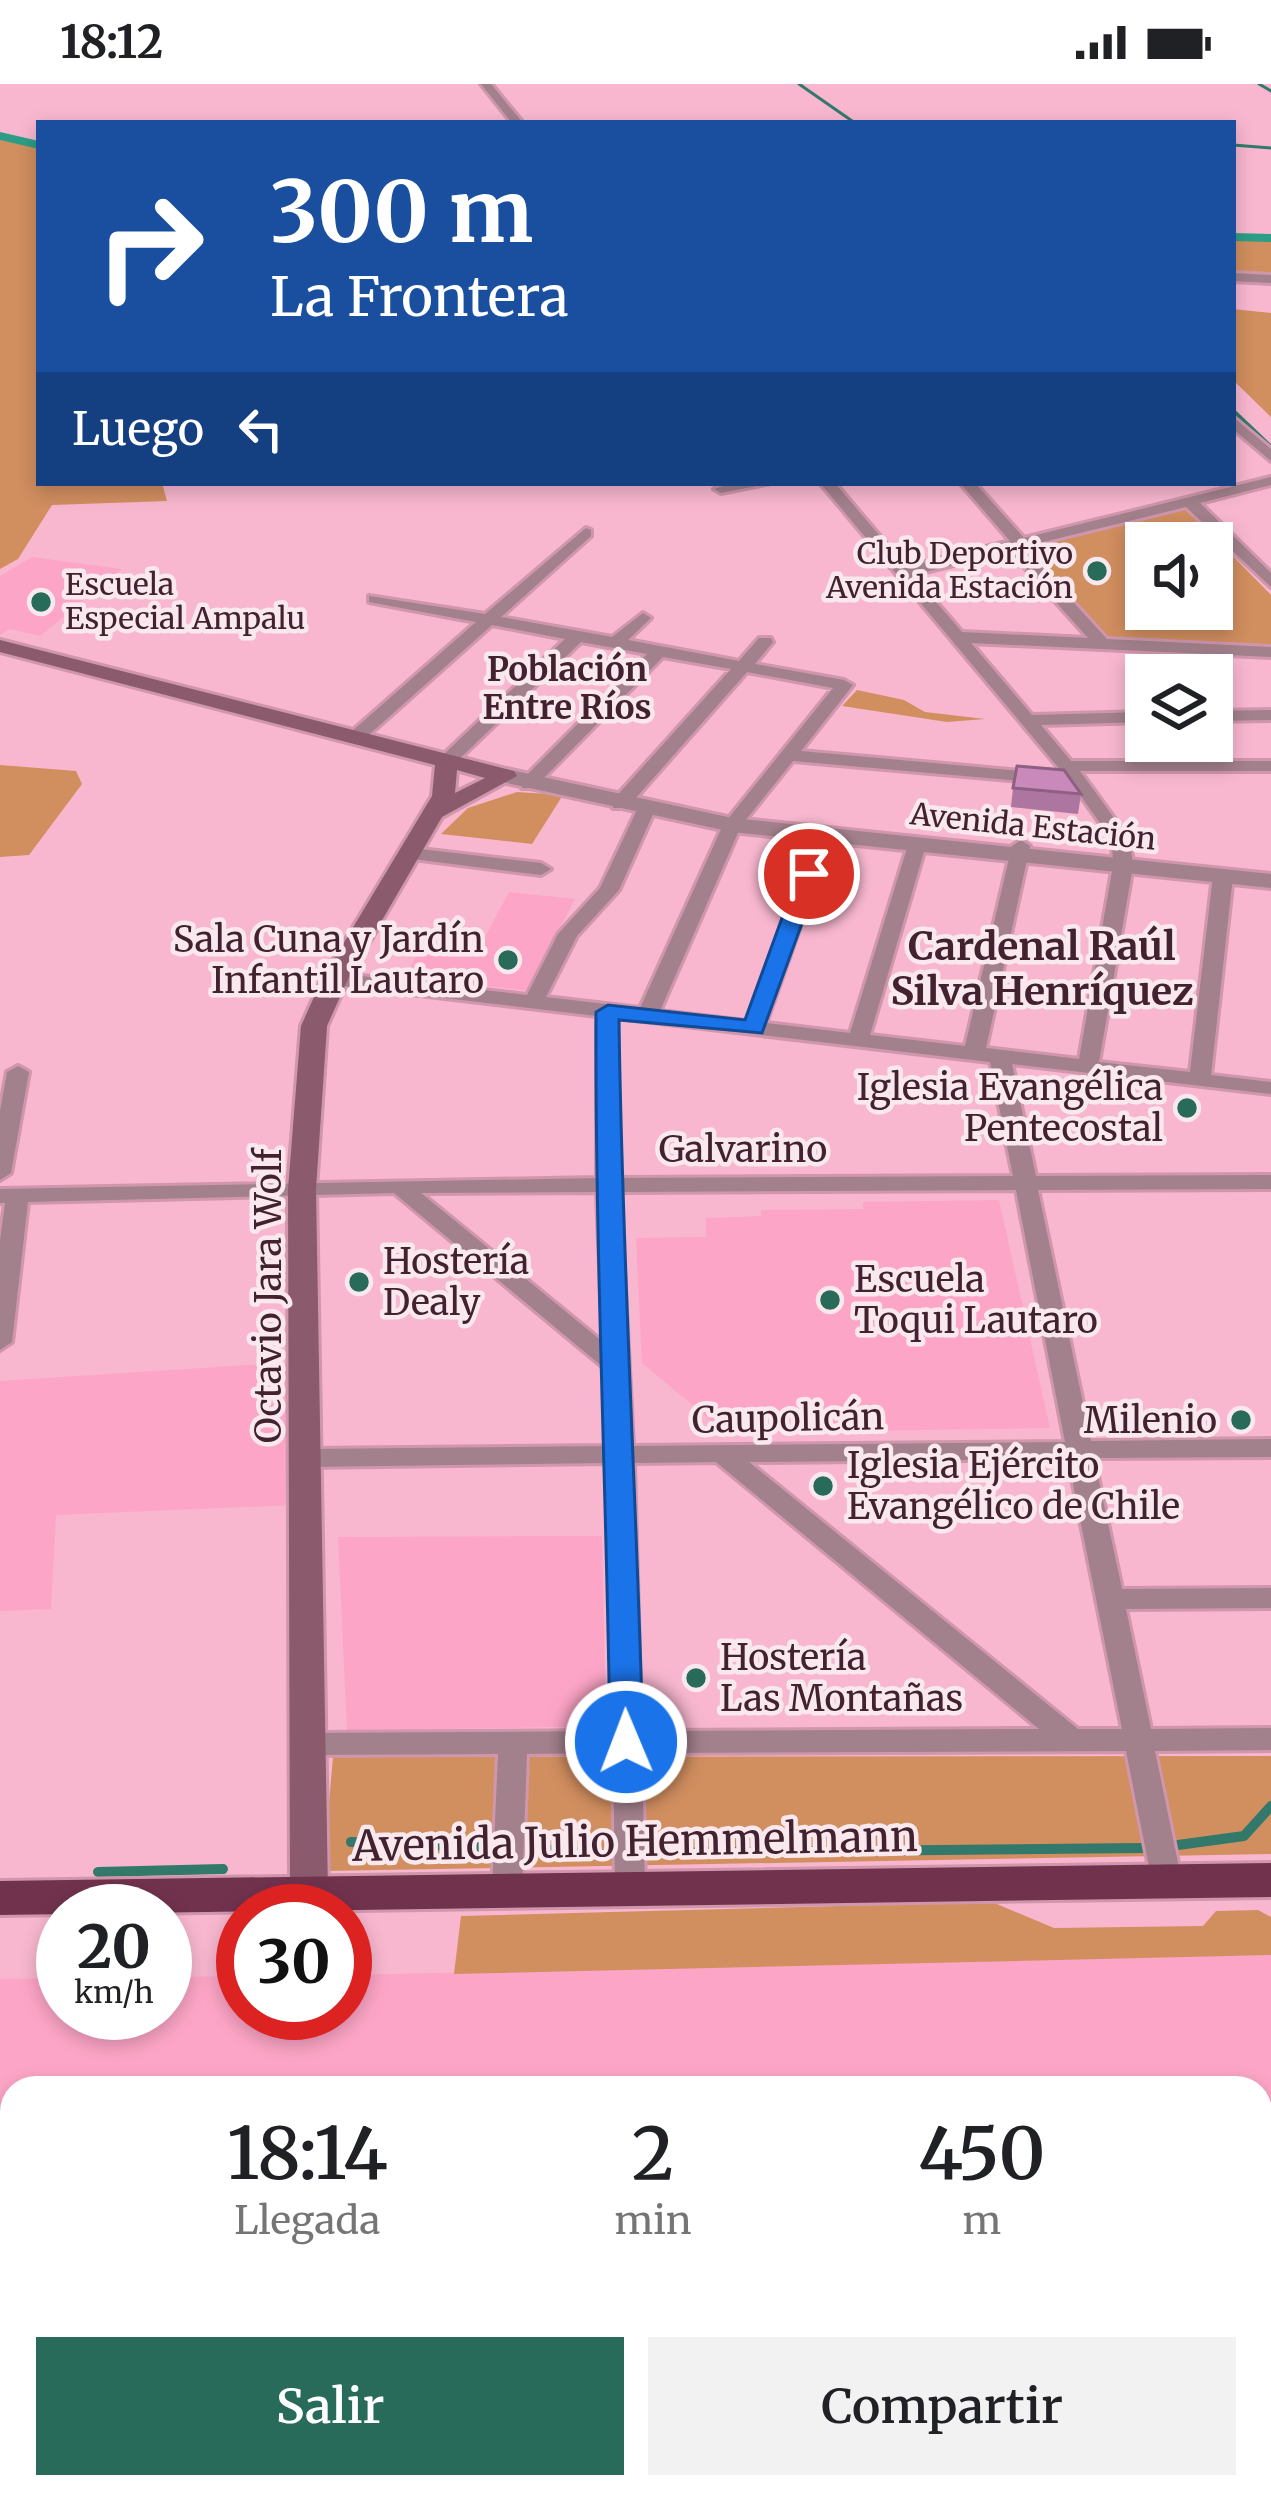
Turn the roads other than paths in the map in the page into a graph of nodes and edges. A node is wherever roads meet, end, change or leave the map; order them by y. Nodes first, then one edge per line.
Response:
1 (486, 84) edge
2 (516, 120) edge
3 (1236, 277) edge
4 (1271, 279) edge
5 (1236, 425) edge
6 (1265, 451) edge
7 (1271, 482) edge
8 (743, 486) edge
9 (829, 486) edge
10 (969, 486) edge
11 (722, 489) dead end
12 (1189, 502) junction
13 (586, 533) dead end
14 (1017, 544) junction
15 (901, 573) junction
16 (1271, 582) edge
17 (375, 599) dead end
18 (643, 618) dead end
19 (488, 620) junction
20 (578, 636) junction
21 (957, 637) junction
22 (765, 641) dead end
23 (615, 643) junction
24 (1102, 644) junction
25 (0, 646) edge
26 (659, 651) junction
27 (1271, 652) edge
28 (743, 667) junction
29 (1271, 715) edge
30 (1233, 716) edge
31 (1125, 718) edge
32 (1028, 720) junction
33 (356, 737) junction
34 (790, 755) junction
35 (447, 761) junction
36 (1271, 766) edge
37 (1073, 774) junction
38 (522, 779) junction
39 (631, 802) junction
40 (434, 812) junction
41 (736, 820) junction
42 (824, 836) junction
43 (917, 845) junction
44 (1020, 851) junction
45 (412, 854) junction
46 (1124, 861) junction
47 (541, 869) dead end
48 (1271, 869) edge
49 (1223, 876) junction
50 (1271, 881) edge
51 (335, 979) junction
52 (533, 1003) junction
53 (608, 1012) junction
54 (647, 1016) junction
55 (754, 1028) junction
56 (858, 1040) junction
57 (987, 1054) junction
58 (1088, 1066) junction
59 (17, 1072) dead end
60 (1200, 1078) junction
61 (1271, 1088) edge
62 (0, 1173) edge
63 (1271, 1182) edge
64 (1026, 1184) junction
65 (399, 1186) junction
66 (608, 1186) junction
67 (302, 1189) junction
68 (9, 1195) edge
69 (0, 1342) edge
70 (616, 1366) junction
71 (1271, 1448) edge
72 (1080, 1450) junction
73 (621, 1456) junction
74 (725, 1456) junction
75 (307, 1458) junction
76 (1271, 1598) edge
77 (1110, 1599) junction
78 (1138, 1738) junction
79 (1070, 1739) junction
80 (1271, 1739) edge
81 (626, 1742) junction
82 (513, 1743) junction
83 (311, 1744) junction
84 (1271, 1880) edge
85 (1167, 1882) junction
86 (309, 1884) edge
87 (630, 1888) junction
88 (507, 1891) junction
89 (372, 1892) edge
90 (216, 1895) edge
91 (0, 1898) edge

1 - 2 street
3 - 4 street
5 - 6 street
7 - 12 street
8 - 11 street
9 - 15 street
10 - 14 street
12 - 14 street
12 - 16 street
13 - 19 street
14 - 15 street
14 - 24 street
15 - 21 street
17 - 19 street
18 - 23 street
19 - 20 street
19 - 33 street
20 - 23 street
20 - 35 street
21 - 24 street
21 - 32 street
22 - 28 street
23 - 26 street
24 - 27 street
25 - 33 main road, Avenida Estación
26 - 28 street
26 - 38 street
28 - 34 street
28 - 39 street
29 - 30 street
31 - 32 street
32 - 37 street
33 - 35 main road, Avenida Estación
34 - 37 street
34 - 41 street
35 - 38 main road, Avenida Estación
35 - 40 main road, Octavio Jara Wolf
36 - 37 street
37 - 46 street
38 - 39 street, Avenida Estación
38 - 40 main road
39 - 41 street, Avenida Estación
39 - 52 street
40 - 45 main road, Octavio Jara Wolf
41 - 42 street, Avenida Estación
41 - 44 street, Avenida Estación
41 - 54 street
42 - 43 street, Avenida Estación
42 - 55 street
43 - 44 street, Avenida Estación
43 - 56 street
44 - 46 street, Avenida Estación
44 - 57 street
45 - 47 street
45 - 51 main road, Octavio Jara Wolf
46 - 48 street, Avenida Estación
46 - 49 street, Avenida Estación
46 - 58 street
49 - 50 street, Avenida Estación
49 - 60 street
51 - 52 street
51 - 67 main road, Octavio Jara Wolf
52 - 53 street
53 - 54 street
53 - 66 street
54 - 55 street
55 - 56 street
56 - 57 street
57 - 58 street
57 - 64 street
58 - 60 street
59 - 62 street
60 - 61 street
63 - 64 street, Galvarino
64 - 66 street, Galvarino
64 - 72 street
65 - 66 street, Galvarino
65 - 67 street, Galvarino
65 - 70 street
66 - 70 street
67 - 68 street, Galvarino
67 - 75 main road, Octavio Jara Wolf
68 - 69 street
70 - 73 street
71 - 72 street, Caupolicán
72 - 74 street, Caupolicán
72 - 77 street
73 - 74 street, Caupolicán
73 - 75 street, Caupolicán
73 - 81 street
74 - 79 street
75 - 83 main road, Octavio Jara Wolf
76 - 77 street
77 - 78 street
78 - 79 street
78 - 80 street
78 - 85 street
79 - 81 street
81 - 82 street
81 - 87 street
82 - 83 street
82 - 88 street
83 - 86 main road, Octavio Jara Wolf
84 - 85 highway, Avenida Julio Hemmelmann
85 - 87 highway, Avenida Julio Hemmelmann
87 - 88 highway, Avenida Julio Hemmelmann
88 - 89 highway, Avenida Julio Hemmelmann
90 - 91 highway, Avenida Julio Hemmelmann

